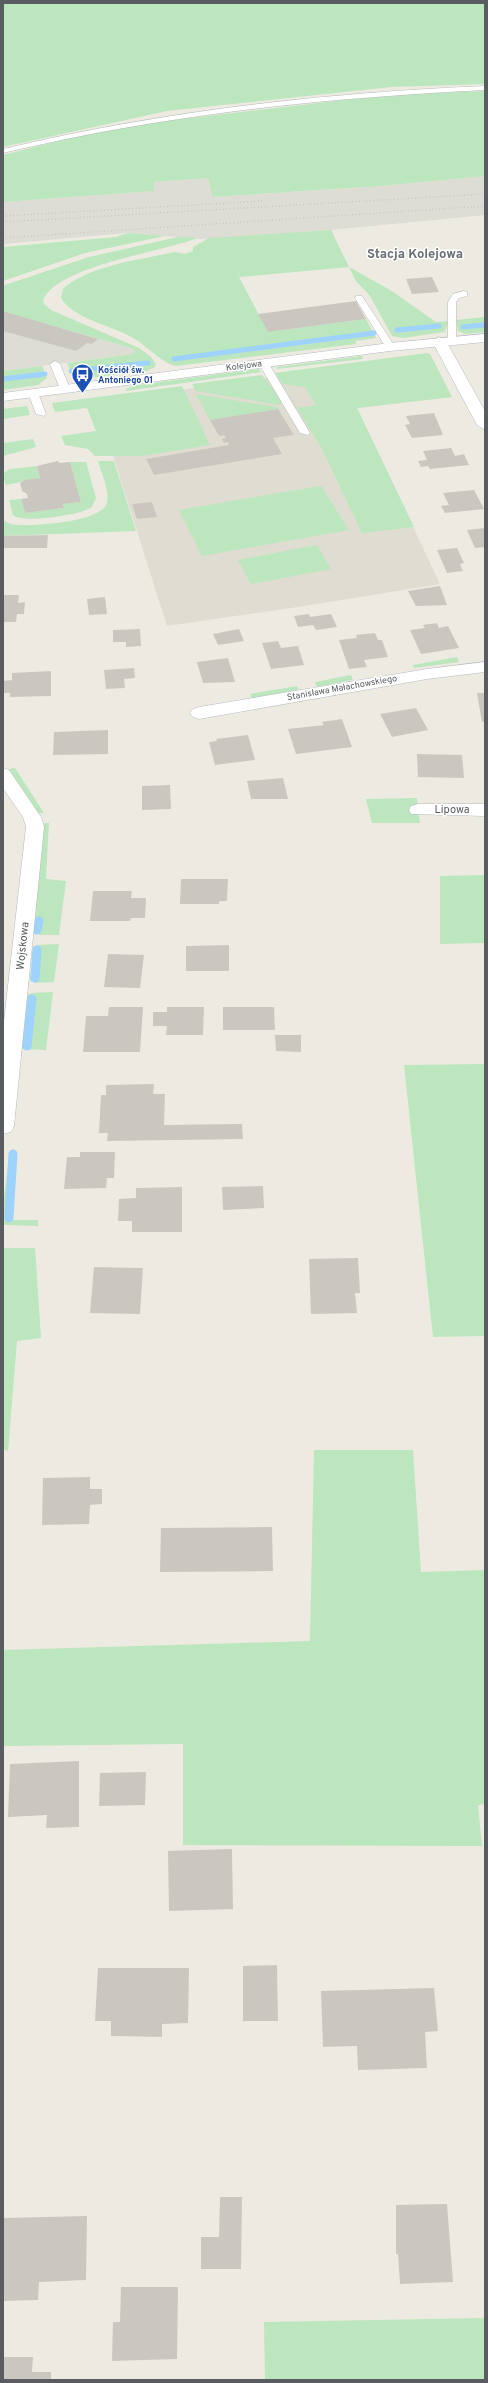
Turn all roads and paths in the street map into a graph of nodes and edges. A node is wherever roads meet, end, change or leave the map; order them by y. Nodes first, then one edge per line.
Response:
1 (485, 88) edge
2 (3, 151) edge
3 (464, 294) dead end
4 (359, 298) dead end
5 (485, 338) edge
6 (445, 341) junction
7 (390, 347) junction
8 (55, 364) dead end
9 (264, 364) junction
10 (65, 389) junction
11 (33, 393) junction
12 (3, 397) edge
13 (41, 414) dead end
14 (485, 425) edge
15 (305, 433) dead end
16 (485, 667) edge
17 (200, 713) dead end
18 (3, 774) edge
19 (418, 810) dead end
20 (485, 810) edge
21 (3, 1126) edge

1 - 2 lane
3 - 6 lane
4 - 7 lane
5 - 6 street, Kolejowa
6 - 7 street, Kolejowa
6 - 14 street
7 - 9 street, Kolejowa
8 - 10 lane
9 - 10 street, Kolejowa
9 - 15 lane
10 - 11 street, Kolejowa
11 - 12 street, Kolejowa
11 - 13 lane
16 - 17 street, Stanisława Małachowskiego
18 - 21 street, Wojskowa
19 - 20 street, Lipowa

